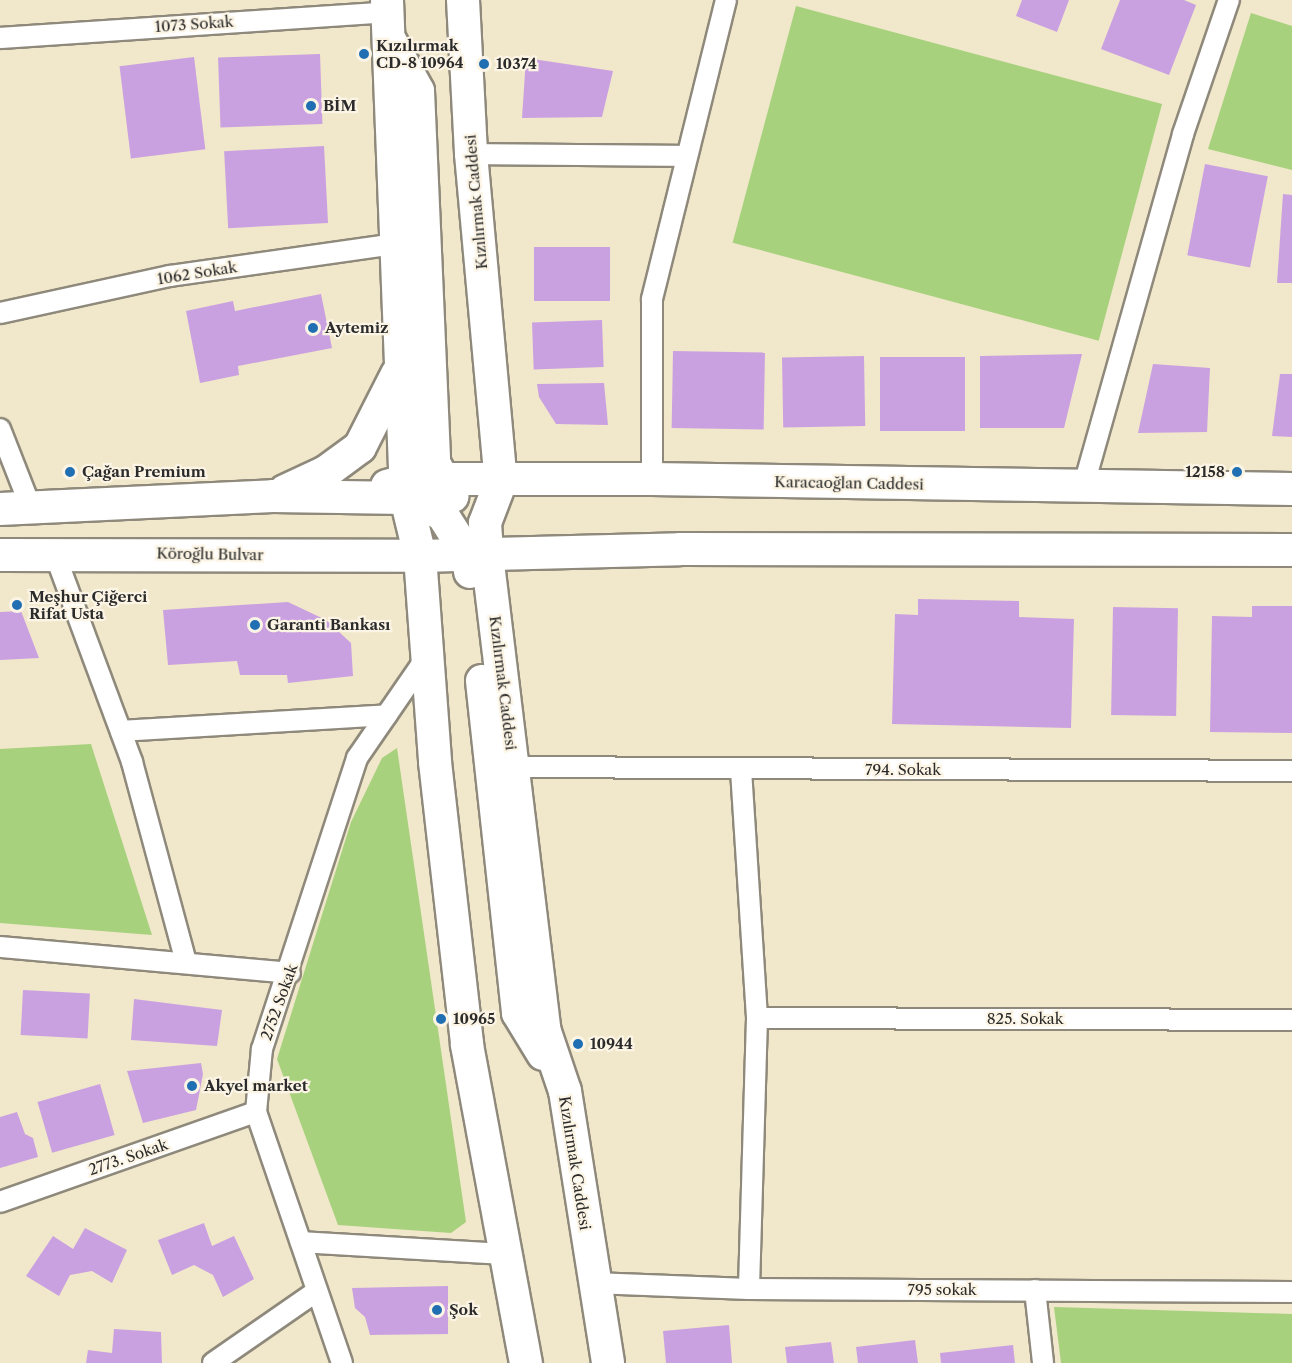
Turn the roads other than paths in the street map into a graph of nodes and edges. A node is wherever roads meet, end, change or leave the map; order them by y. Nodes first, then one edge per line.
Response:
1 (463, 0) edge
2 (726, 0) edge
3 (1228, 0) edge
4 (387, 16) edge
5 (0, 38) edge
6 (471, 154) junction
7 (685, 156) junction
8 (395, 244) junction
9 (0, 313) edge
10 (400, 368) junction
11 (0, 429) edge
12 (443, 479) junction
13 (652, 479) junction
14 (501, 481) junction
15 (1083, 488) junction
16 (406, 489) junction
17 (1292, 489) edge
18 (273, 496) junction
19 (31, 508) junction
20 (0, 509) edge
21 (484, 523) junction
22 (1292, 550) edge
23 (54, 552) junction
24 (530, 554) junction
25 (0, 555) edge
26 (477, 555) junction
27 (420, 556) junction
28 (426, 658) junction
29 (387, 715) junction
30 (121, 731) junction
31 (514, 767) junction
32 (741, 770) junction
33 (1292, 771) edge
34 (0, 947) edge
35 (186, 962) junction
36 (290, 973) junction
37 (757, 1018) junction
38 (1292, 1020) edge
39 (565, 1091) junction
40 (256, 1112) junction
41 (0, 1202) edge
42 (301, 1242) junction
43 (503, 1254) junction
44 (593, 1283) junction
45 (749, 1289) junction
46 (1035, 1290) junction
47 (317, 1291) junction
48 (1292, 1292) edge
49 (213, 1363) edge
50 (342, 1363) edge
51 (526, 1363) edge
52 (608, 1363) edge
53 (1043, 1363) edge

1 - 6 main road, Kızılırmak Caddesi
2 - 7 street
3 - 15 street
4 - 5 street, 1073 Sokak
4 - 8 main road
4 - 12 main road
6 - 7 street
6 - 14 main road, Kızılırmak Caddesi
7 - 13 street
8 - 9 street, 1062 Sokak
8 - 10 main road
10 - 16 main road
10 - 18 main road
11 - 19 street
12 - 14 main road, Karacaoğlan Caddesi
12 - 16 main road, Karacaoğlan Caddesi
12 - 21 main road
13 - 14 main road, Karacaoğlan Caddesi
13 - 15 main road, Karacaoğlan Caddesi
14 - 21 main road, Kızılırmak Caddesi
15 - 17 main road, Karacaoğlan Caddesi
16 - 18 main road, Karacaoğlan Caddesi
16 - 26 main road
16 - 27 main road
18 - 19 main road
19 - 20 main road
21 - 24 main road
21 - 26 main road, Kızılırmak Caddesi
22 - 24 main road
23 - 25 main road, Köroğlu Bulvar
23 - 27 main road, Köroğlu Bulvar
23 - 30 street
24 - 26 main road
26 - 27 main road
26 - 31 main road, Kızılırmak Caddesi
26 - 39 main road
27 - 28 main road
28 - 29 street, 2752 Sokak
28 - 43 main road
29 - 30 street
29 - 36 street, 2752 Sokak
30 - 35 street
31 - 32 street, 794. Sokak
31 - 39 main road, Kızılırmak Caddesi
32 - 33 street, 794. Sokak
32 - 37 street
34 - 35 street
35 - 36 street
36 - 40 street, 2752 Sokak
37 - 38 street, 825. Sokak
37 - 45 street
39 - 44 main road, Kızılırmak Caddesi
40 - 41 street, 2773. Sokak
40 - 42 street, 2752 Sokak
42 - 43 street
42 - 47 street, 2752 Sokak
43 - 51 main road
44 - 45 street, 795 sokak
44 - 52 main road, Kızılırmak Caddesi
45 - 46 street, 795 sokak
46 - 48 street, 795 sokak
46 - 53 street
47 - 49 street
47 - 50 street, 2752 Sokak

